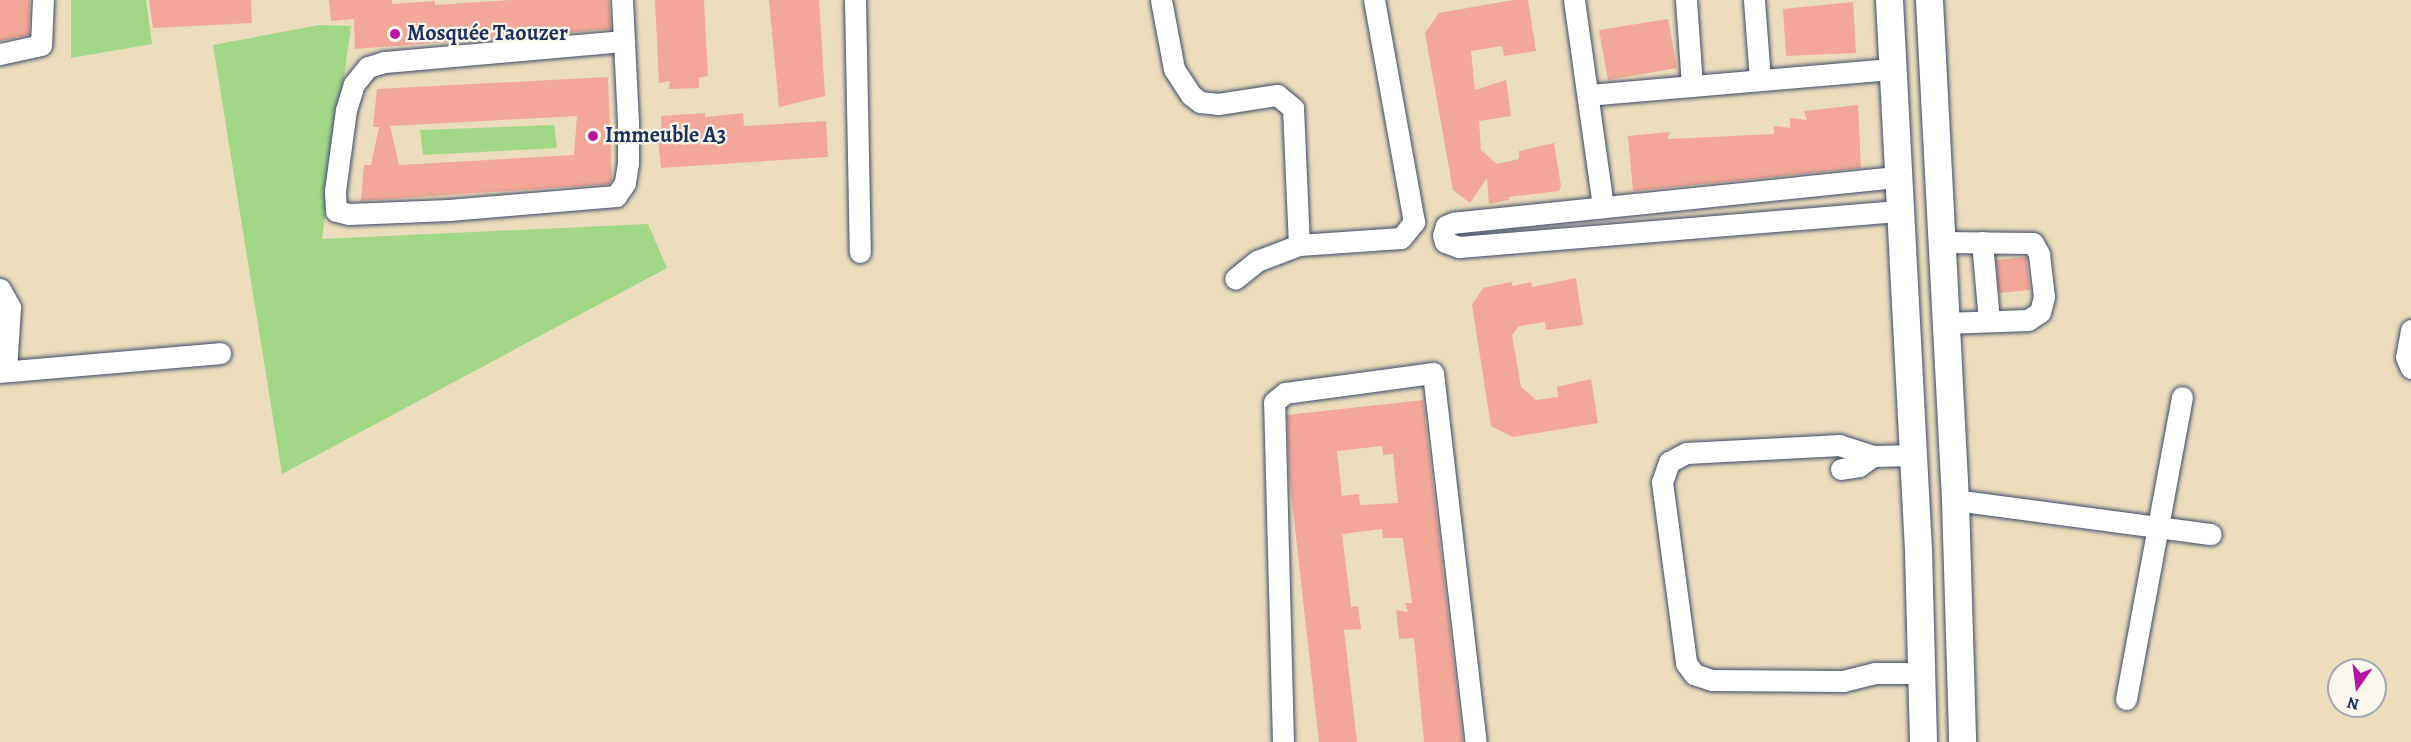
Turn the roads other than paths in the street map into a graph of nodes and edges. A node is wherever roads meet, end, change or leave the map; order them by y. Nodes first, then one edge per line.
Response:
1 (44, 0) edge
2 (622, 0) edge
3 (855, 0) edge
4 (1161, 0) edge
5 (1374, 0) edge
6 (1574, 0) edge
7 (1686, 0) edge
8 (1754, 0) edge
9 (1889, 0) edge
10 (1929, 0) edge
11 (624, 41) junction
12 (0, 54) edge
13 (1892, 69) junction
14 (1760, 80) junction
15 (1692, 86) junction
16 (1588, 95) junction
17 (1896, 177) junction
18 (1778, 188) junction
19 (1593, 208) junction
20 (1898, 211) junction
21 (1781, 218) junction
22 (1585, 234) junction
23 (1940, 242) junction
24 (1982, 242) junction
25 (1299, 245) junction
26 (860, 252) dead end
27 (1234, 279) dead end
28 (0, 289) edge
29 (1989, 321) junction
30 (1944, 323) junction
31 (2411, 330) edge
32 (220, 353) dead end
33 (2411, 368) edge
34 (3, 372) edge
35 (2182, 397) dead end
36 (1913, 455) junction
37 (1873, 456) junction
38 (1841, 469) dead end
39 (1955, 500) junction
40 (2160, 527) junction
41 (2211, 534) dead end
42 (1923, 673) junction
43 (2126, 699) dead end
44 (1283, 742) edge
45 (1476, 742) edge
46 (1923, 742) edge
47 (1962, 742) edge

1 - 12 street
2 - 11 street
3 - 26 street
4 - 25 street
5 - 25 street
6 - 16 street
7 - 15 street
8 - 14 street
9 - 13 main road
10 - 23 main road
11 - 11 street
13 - 14 street
13 - 17 main road
14 - 15 street
15 - 16 street
16 - 19 street
17 - 18 street
17 - 20 main road
18 - 19 street
18 - 21 street
19 - 22 street
19 - 22 street
20 - 21 street
20 - 36 main road
21 - 22 street
23 - 24 street
23 - 30 main road
24 - 29 street
24 - 29 street
25 - 27 street
28 - 34 street
29 - 30 street
30 - 39 main road
31 - 33 street
32 - 34 street
35 - 40 street
36 - 37 street
36 - 42 main road
37 - 38 street
37 - 42 street
39 - 40 street
39 - 47 main road
40 - 41 street
40 - 43 street
42 - 46 main road
44 - 45 street

